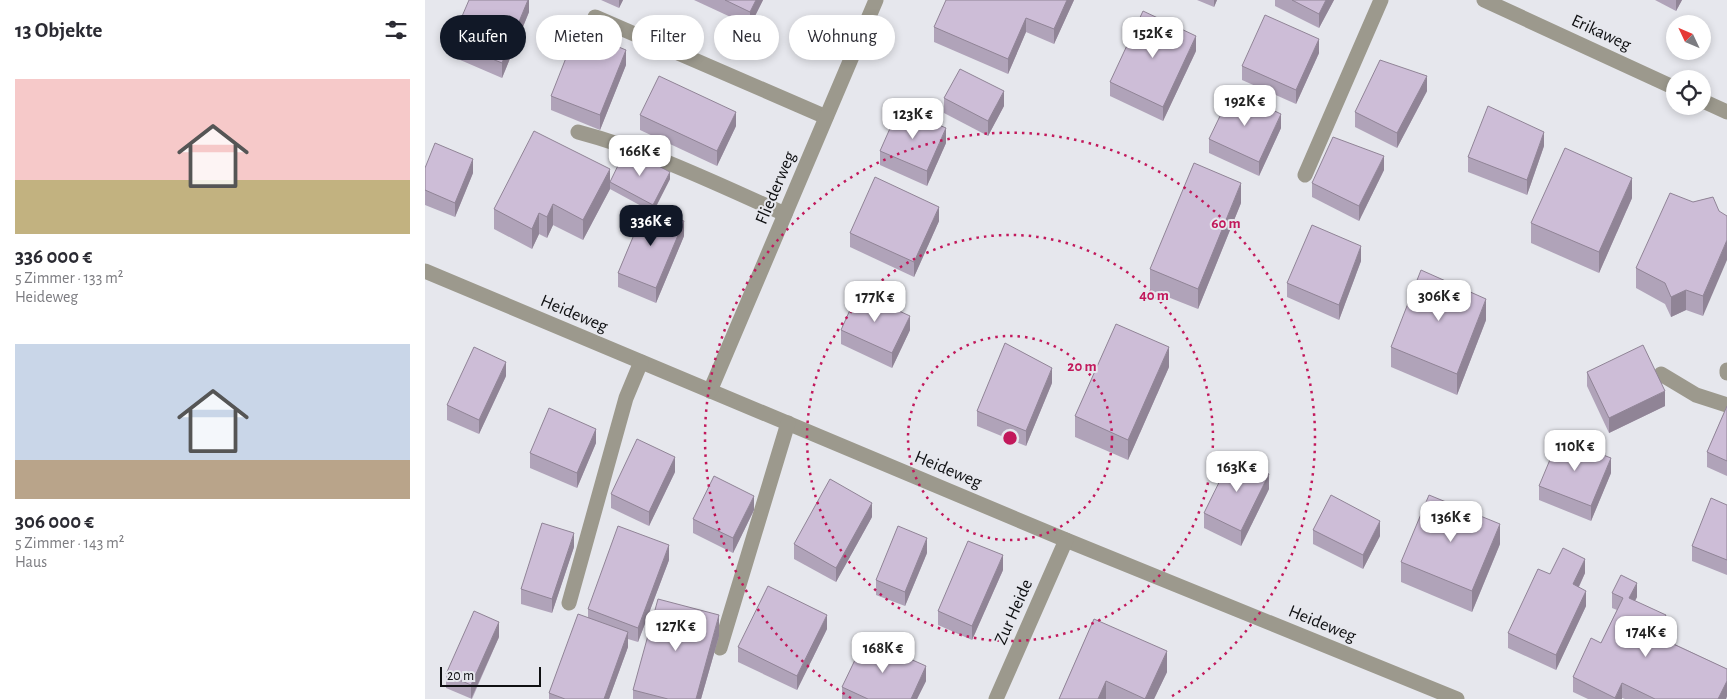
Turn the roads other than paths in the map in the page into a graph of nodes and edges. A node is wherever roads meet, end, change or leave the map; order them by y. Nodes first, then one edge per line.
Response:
1 (876, 0) edge
2 (1381, 0) edge
3 (1484, 0) edge
4 (622, 29) edge
5 (1666, 84) edge
6 (1711, 105) edge
7 (1727, 112) edge
8 (827, 117) junction
9 (578, 132) dead end
10 (1305, 175) dead end
11 (785, 214) junction
12 (425, 271) edge
13 (641, 362) junction
14 (1661, 374) dead end
15 (710, 391) junction
16 (1727, 405) edge
17 (788, 423) junction
18 (1065, 540) junction
19 (569, 603) dead end
20 (721, 648) dead end
21 (996, 699) edge
22 (1457, 699) edge

1 - 8 street, Fliederweg
2 - 10 street
3 - 5 street, Erikaweg
4 - 8 street
6 - 7 street
8 - 11 street, Fliederweg
9 - 11 street
11 - 15 street, Fliederweg
12 - 13 street, Heideweg
13 - 15 street, Heideweg
13 - 19 street
14 - 16 street
15 - 17 street, Heideweg
17 - 18 street, Heideweg
17 - 20 street
18 - 21 street, Zur Heide
18 - 22 street, Heideweg

